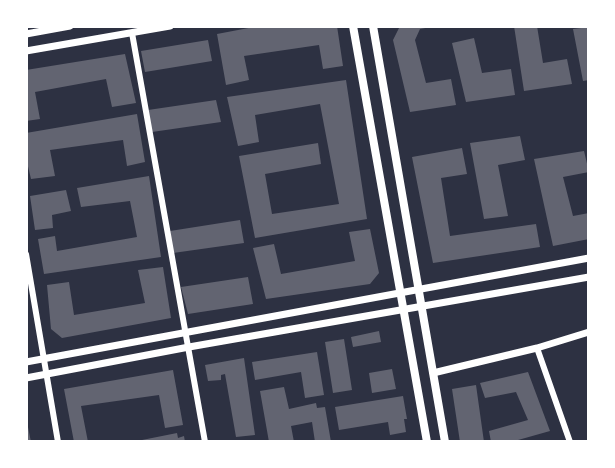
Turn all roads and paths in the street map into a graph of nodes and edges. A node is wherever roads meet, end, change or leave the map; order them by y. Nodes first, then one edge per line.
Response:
1 (70, 26) edge
2 (170, 26) edge
3 (353, 26) edge
4 (373, 26) edge
5 (132, 33) junction
6 (26, 34) edge
7 (26, 51) edge
8 (26, 254) edge
9 (589, 258) edge
10 (589, 277) edge
11 (419, 289) junction
12 (399, 292) junction
13 (422, 306) junction
14 (402, 309) junction
15 (589, 332) edge
16 (186, 333) junction
17 (189, 347) junction
18 (537, 348) junction
19 (45, 359) junction
20 (26, 362) edge
21 (433, 373) junction
22 (48, 374) junction
23 (26, 378) edge
24 (58, 442) edge
25 (205, 442) edge
26 (427, 442) edge
27 (445, 442) edge
28 (570, 442) edge

1 - 6 main road
2 - 5 main road
3 - 12 main road
4 - 11 main road
5 - 7 main road
5 - 16 street
8 - 19 street
9 - 11 main road
10 - 13 main road
11 - 12 main road
11 - 13 main road
12 - 14 main road
12 - 16 main road
13 - 14 main road
13 - 21 main road
14 - 17 main road
14 - 26 main road
15 - 18 main road
16 - 17 street
16 - 19 main road
17 - 22 main road
17 - 25 street
18 - 21 main road
18 - 28 street
19 - 20 main road
19 - 22 street
21 - 27 main road
22 - 23 main road
22 - 24 street

